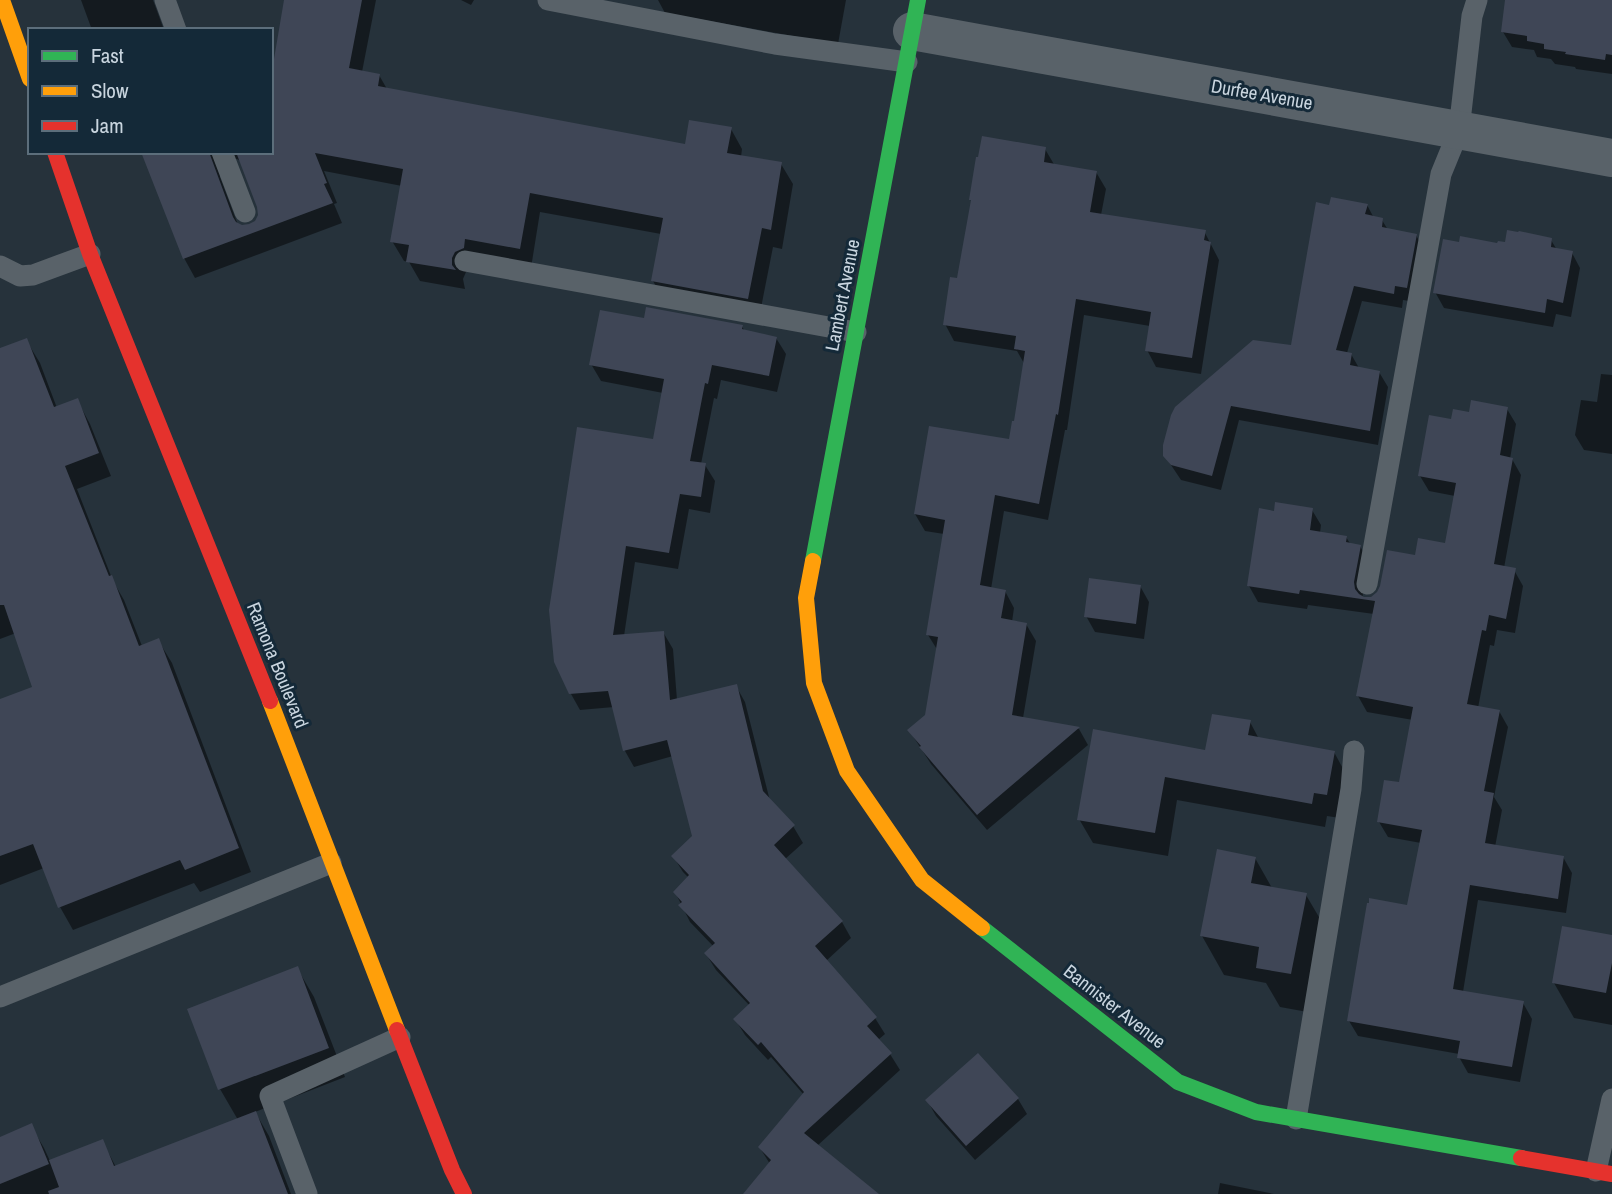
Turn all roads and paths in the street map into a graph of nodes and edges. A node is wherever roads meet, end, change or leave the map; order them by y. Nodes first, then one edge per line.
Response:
1 (2, 0) edge
2 (165, 0) edge
3 (548, 0) edge
4 (1477, 0) edge
5 (175, 28) edge
6 (912, 31) edge
7 (7, 34) edge
8 (28, 75) edge
9 (1459, 130) junction
10 (56, 154) edge
11 (223, 154) edge
12 (1612, 158) edge
13 (245, 212) dead end
14 (90, 254) junction
15 (465, 261) dead end
16 (0, 266) edge
17 (856, 332) junction
18 (1367, 584) dead end
19 (806, 598) joint
20 (1354, 751) dead end
21 (331, 863) junction
22 (0, 997) edge
23 (400, 1037) junction
24 (1612, 1099) edge
25 (1296, 1119) junction
26 (1604, 1172) edge
27 (307, 1194) edge
28 (464, 1194) edge

1 - 7 street
2 - 5 lane
3 - 6 lane
4 - 9 lane
6 - 9 street, Durfee Avenue
6 - 17 street, Lambert Avenue
7 - 8 street
9 - 12 street, Durfee Avenue
9 - 18 lane
10 - 14 street, Ramona Boulevard
11 - 13 lane
14 - 16 lane
14 - 21 street, Ramona Boulevard
15 - 17 lane
17 - 19 street, Lambert Avenue
19 - 25 street, Bannister Avenue
20 - 25 lane
21 - 22 lane
21 - 23 street, Ramona Boulevard
23 - 27 lane
23 - 28 street, Ramona Boulevard
24 - 26 lane
25 - 26 street, Bannister Avenue

